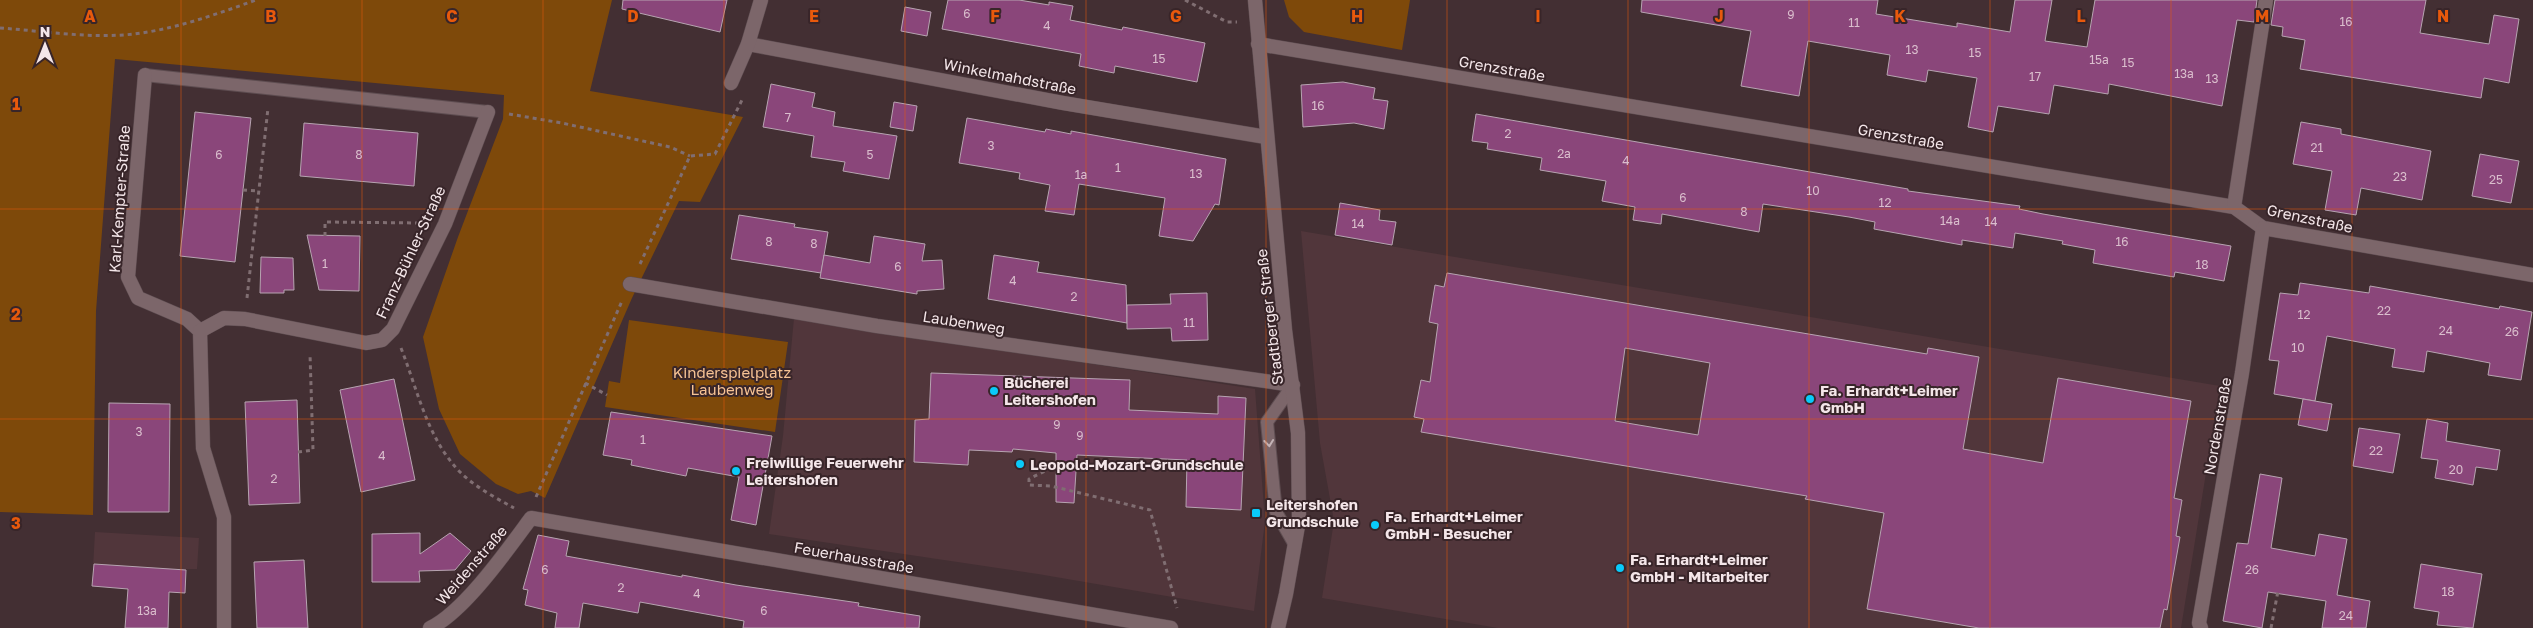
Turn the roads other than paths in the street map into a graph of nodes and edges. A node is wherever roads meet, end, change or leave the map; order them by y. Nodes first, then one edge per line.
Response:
1 (761, 0) edge
2 (1255, 0) edge
3 (2266, 0) edge
4 (748, 44) junction
5 (1258, 44) junction
6 (145, 75) joint
7 (731, 83) dead end
8 (488, 112) joint
9 (1266, 137) junction
10 (2234, 207) junction
11 (2263, 228) junction
12 (2533, 275) edge
13 (630, 284) dead end
14 (200, 331) junction
15 (1293, 385) junction
16 (531, 518) joint
17 (1295, 545) junction
18 (224, 628) edge
19 (430, 628) edge
20 (1171, 628) edge
21 (1278, 628) edge
22 (2201, 628) edge

1 - 4 street
2 - 5 street, Stadtberger Straße
3 - 10 street
4 - 7 street
4 - 9 street, Winkelmahdstraße
5 - 9 street, Stadtberger Straße
5 - 10 street, Grenzstraße
6 - 8 lane, Karl-Kempter-Straße
6 - 14 street, Karl-Kempter-Straße
8 - 14 street, Franz-Bühler-Straße
9 - 15 street, Stadtberger Straße
10 - 11 street, Grenzstraße
11 - 12 street, Grenzstraße
11 - 22 street, Nordenstraße
13 - 15 street, Laubenweg
14 - 18 street
15 - 17 street, Stadtberger Straße
15 -> 17 lane
16 - 19 street, Weidenstraße
16 - 20 street, Feuerhausstraße
17 - 21 street, Stadtberger Straße

